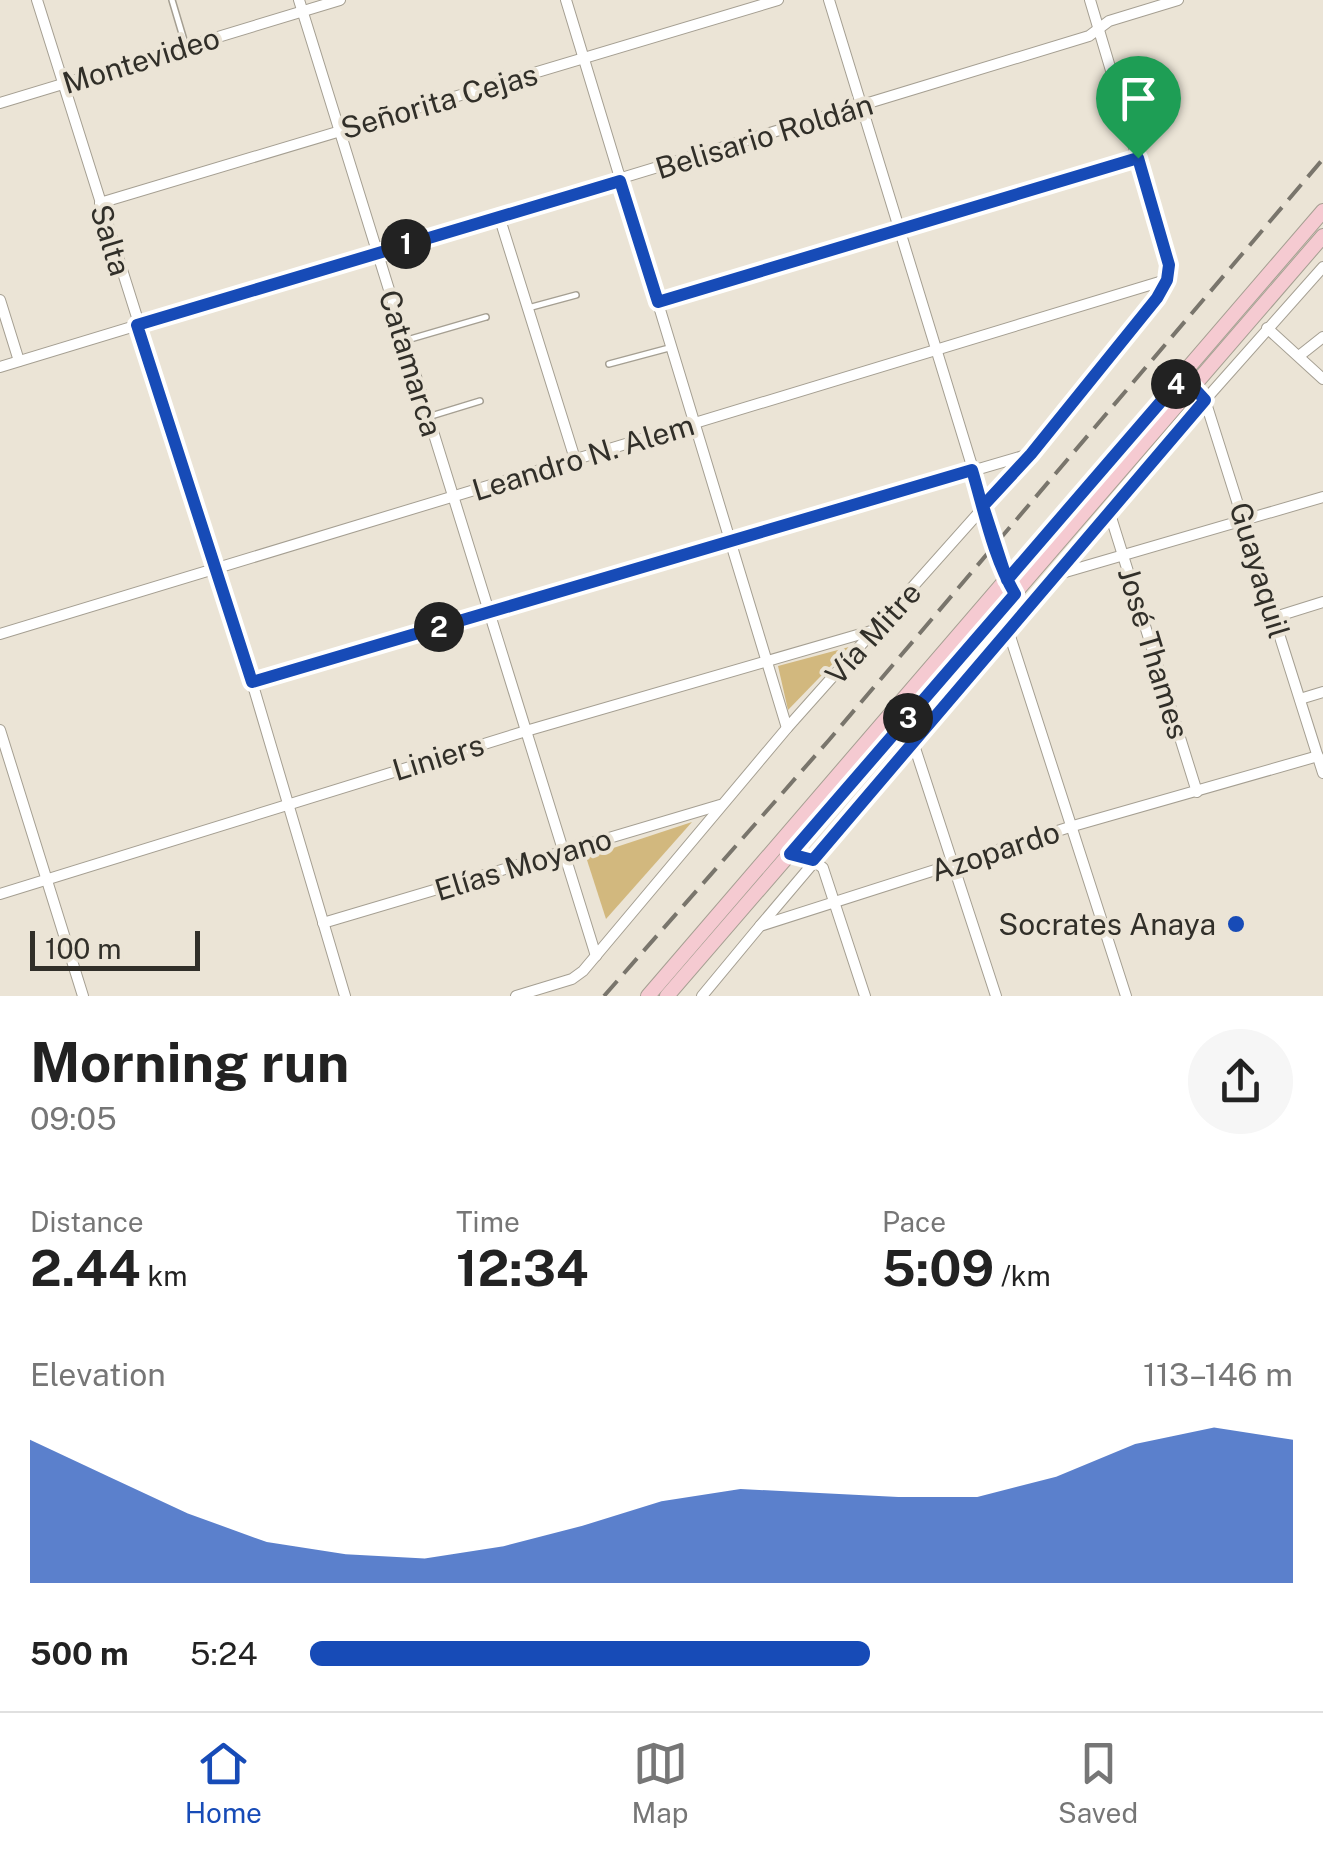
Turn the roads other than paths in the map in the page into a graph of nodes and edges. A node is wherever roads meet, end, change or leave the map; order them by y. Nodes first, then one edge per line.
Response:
1 (37, 0) edge
2 (172, 0) edge
3 (340, 0) edge
4 (566, 0) edge
5 (778, 0) edge
6 (829, 0) edge
7 (1090, 0) edge
8 (1178, 0) edge
9 (300, 6) edge
10 (1098, 28) junction
11 (186, 47) junction
12 (584, 59) junction
13 (63, 84) junction
14 (0, 103) edge
15 (861, 106) junction
16 (339, 130) junction
17 (1138, 158) junction
18 (620, 181) junction
19 (100, 203) junction
20 (1323, 212) edge
21 (499, 216) junction
22 (900, 229) junction
23 (1323, 236) edge
24 (377, 252) junction
25 (1323, 267) edge
26 (1167, 280) junction
27 (576, 295) dead end
28 (0, 300) edge
29 (658, 302) junction
30 (528, 308) junction
31 (486, 318) dead end
32 (137, 325) junction
33 (1267, 328) junction
34 (1323, 337) edge
35 (404, 340) junction
36 (672, 347) junction
37 (937, 349) junction
38 (1299, 356) junction
39 (19, 361) junction
40 (609, 364) dead end
41 (0, 367) edge
42 (1323, 379) edge
43 (1188, 382) junction
44 (1205, 400) junction
45 (480, 401) dead end
46 (428, 416) junction
47 (694, 424) junction
48 (1031, 454) junction
49 (576, 459) junction
50 (972, 470) junction
51 (453, 496) junction
52 (1323, 497) edge
53 (983, 506) junction
54 (1110, 514) junction
55 (1245, 520) junction
56 (730, 542) junction
57 (1125, 556) junction
58 (216, 569) junction
59 (1061, 573) junction
60 (1011, 587) junction
61 (1323, 602) edge
62 (489, 612) junction
63 (1275, 617) junction
64 (879, 628) junction
65 (1010, 633) junction
66 (0, 634) edge
67 (766, 661) junction
68 (252, 682) junction
69 (1323, 692) edge
70 (1300, 699) junction
71 (787, 728) junction
72 (0, 730) edge
73 (526, 730) junction
74 (914, 745) junction
75 (1318, 756) junction
76 (1323, 772) edge
77 (1197, 792) junction
78 (288, 803) junction
79 (722, 804) junction
80 (1073, 826) junction
81 (785, 849) junction
82 (563, 852) junction
83 (813, 860) junction
84 (954, 864) junction
85 (47, 880) junction
86 (0, 894) edge
87 (834, 900) junction
88 (323, 923) junction
89 (760, 926) junction
90 (596, 956) junction
91 (83, 996) edge
92 (344, 996) edge
93 (516, 996) edge
94 (648, 996) edge
95 (667, 996) edge
96 (702, 996) edge
97 (866, 996) edge
98 (996, 996) edge
99 (1126, 996) edge

1 - 13 street, Salta
2 - 11 lane
3 - 9 street, Montevideo
4 - 12 street
5 - 12 street, Señorita Cejas
6 - 15 street
7 - 10 street
8 - 10 street, Belisario Roldán
9 - 11 street, Montevideo
9 - 16 street, Catamarca
10 - 15 street, Belisario Roldán
10 - 17 street
11 - 13 street, Montevideo
12 - 16 street, Señorita Cejas
12 - 18 street
13 - 14 street, Montevideo
13 - 19 street, Salta
15 - 18 street, Belisario Roldán
15 - 22 street
16 - 19 street, Señorita Cejas
16 - 24 street, Catamarca
17 - 22 street
17 - 26 street
18 - 21 street, Belisario Roldán
18 - 29 street
19 - 32 street, Salta
20 - 43 main road
21 - 24 street, Belisario Roldán
21 - 30 street
22 - 29 street
22 - 37 street
23 - 43 main road
24 - 32 street, Belisario Roldán
24 - 35 street, Catamarca
25 - 33 street
26 - 37 street, Leandro N. Alem
26 - 48 street, Vía Mitre
27 - 30 lane
28 - 39 street
29 - 36 street
30 - 49 street
31 - 35 lane
32 - 39 street, Belisario Roldán
32 - 58 street, Salta
33 - 38 street
33 - 44 street
34 - 38 street
35 - 46 street, Catamarca
36 - 40 lane
36 - 47 street
37 - 47 street, Leandro N. Alem
37 - 50 street
38 - 42 street
39 - 41 street, Belisario Roldán
43 - 44 street, Guayaquil
43 - 60 main road
44 - 54 street
44 - 55 street, Guayaquil
45 - 46 lane
46 - 51 street, Catamarca
47 - 49 street, Leandro N. Alem
47 - 56 street
48 - 50 street
48 - 53 street, Vía Mitre
49 - 51 street, Leandro N. Alem
50 - 53 street
50 - 56 street
51 - 58 street, Leandro N. Alem
51 - 62 street, Catamarca
52 - 55 street
53 - 60 street
53 - 64 street, Vía Mitre
54 - 57 street, José Thames
54 - 59 street
55 - 57 street
55 - 63 street, Guayaquil
56 - 62 street
56 - 67 street
57 - 59 street
57 - 77 street, José Thames
58 - 66 street, Leandro N. Alem
58 - 68 street, Salta
59 - 65 street
60 - 81 main road
61 - 63 street
62 - 68 street
62 - 73 street, Catamarca
63 - 70 street, Guayaquil
64 - 67 street, Liniers
64 - 71 street, Vía Mitre
65 - 74 street
65 - 80 street
67 - 71 street
67 - 73 street, Liniers
68 - 78 street, Salta
69 - 70 street
70 - 75 street, Guayaquil
71 - 79 street, Vía Mitre
72 - 85 street
73 - 78 street, Liniers
73 - 82 street, Catamarca
74 - 83 street
74 - 84 street
75 - 76 street, Guayaquil
75 - 77 street, Azopardo
77 - 80 street, Azopardo
78 - 85 street, Liniers
78 - 88 street, Salta
79 - 82 street, Elías Moyano
79 - 90 street, Vía Mitre
80 - 84 street, Azopardo
80 - 99 street
81 - 83 street
81 - 94 main road
81 - 95 main road
82 - 88 street, Elías Moyano
82 - 90 street, Catamarca
83 - 87 street
83 - 89 street
84 - 87 street, Azopardo
84 - 98 street
85 - 86 street, Liniers
85 - 91 street
87 - 89 street, Azopardo
87 - 97 street
88 - 92 street, Salta
89 - 96 street
90 - 93 street, Vía Mitre

